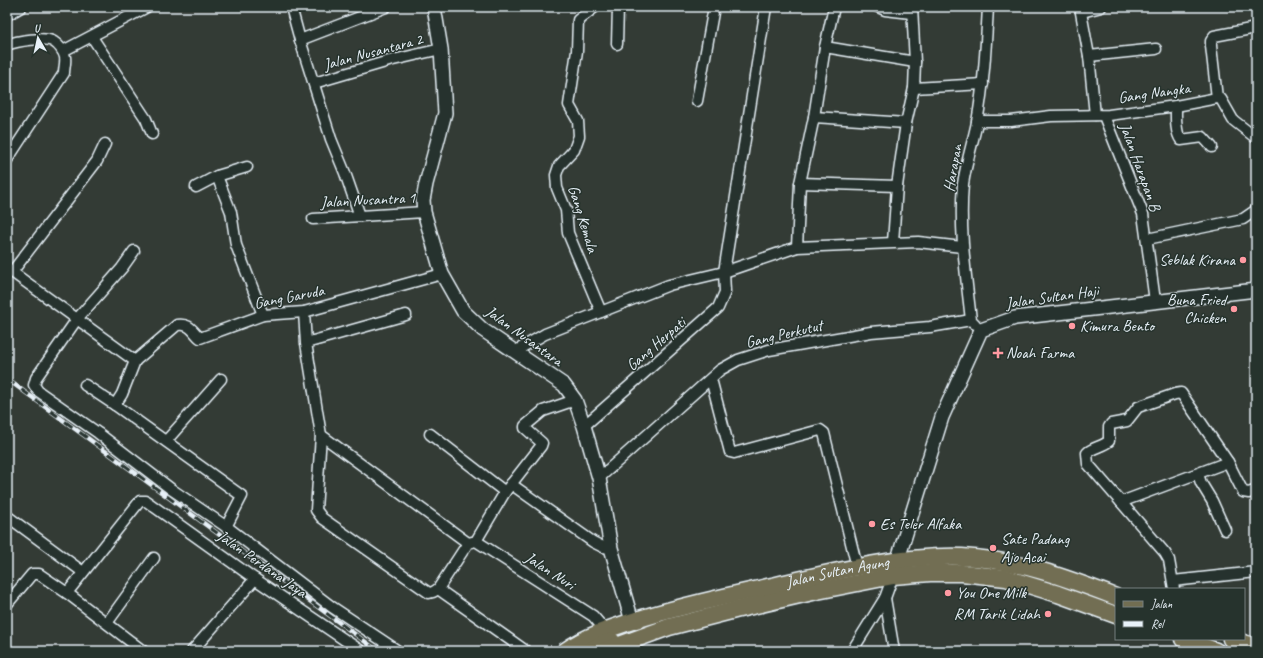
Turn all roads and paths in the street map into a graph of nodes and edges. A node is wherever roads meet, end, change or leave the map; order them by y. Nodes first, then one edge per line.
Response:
1 (21, 7) edge
2 (147, 7) edge
3 (291, 7) edge
4 (386, 7) edge
5 (434, 7) edge
6 (595, 7) edge
7 (618, 7) edge
8 (714, 7) edge
9 (766, 7) edge
10 (833, 7) edge
11 (878, 7) edge
12 (988, 7) edge
13 (1101, 7) edge
14 (912, 10) edge
15 (1081, 10) edge
16 (7, 15) edge
17 (1256, 28) edge
18 (92, 37) junction
19 (300, 40) junction
20 (8, 42) edge
21 (617, 44) dead end
22 (825, 47) junction
23 (440, 49) junction
24 (1156, 49) dead end
25 (63, 51) junction
26 (1089, 56) junction
27 (915, 62) junction
28 (314, 83) junction
29 (983, 84) junction
30 (914, 88) junction
31 (1217, 98) junction
32 (697, 101) dead end
33 (1176, 106) junction
34 (814, 116) junction
35 (1100, 116) junction
36 (977, 121) junction
37 (906, 123) junction
38 (152, 134) dead end
39 (1256, 138) edge
40 (105, 144) dead end
41 (1212, 147) dead end
42 (7, 160) edge
43 (248, 167) dead end
44 (217, 176) junction
45 (800, 183) junction
46 (897, 186) junction
47 (196, 187) dead end
48 (1256, 210) edge
49 (424, 212) junction
50 (360, 216) junction
51 (313, 218) dead end
52 (1147, 239) junction
53 (893, 242) junction
54 (797, 247) junction
55 (962, 247) junction
56 (134, 251) dead end
57 (724, 272) junction
58 (9, 273) edge
59 (442, 274) junction
60 (1256, 290) edge
61 (1155, 301) junction
62 (304, 312) junction
63 (601, 312) junction
64 (263, 315) junction
65 (406, 315) dead end
66 (77, 319) junction
67 (971, 320) junction
68 (981, 330) junction
69 (306, 343) junction
70 (514, 352) junction
71 (135, 361) junction
72 (221, 378) dead end
73 (711, 379) junction
74 (85, 384) dead end
75 (575, 400) junction
76 (115, 405) junction
77 (584, 426) junction
78 (430, 434) dead end
79 (321, 435) junction
80 (166, 441) junction
81 (1228, 462) junction
82 (1198, 474) junction
83 (599, 478) junction
84 (508, 488) junction
85 (1256, 490) edge
86 (1121, 502) junction
87 (7, 516) edge
88 (226, 527) junction
89 (1225, 530) dead end
90 (472, 542) junction
91 (611, 548) junction
92 (154, 558) dead end
93 (857, 567) junction
94 (895, 569) junction
95 (83, 572) junction
96 (1256, 572) edge
97 (255, 579) junction
98 (1173, 585) edge
99 (438, 589) junction
100 (67, 593) junction
101 (1115, 597) edge
102 (884, 598) junction
103 (7, 604) edge
104 (1115, 615) edge
105 (107, 623) junction
106 (639, 625) junction
107 (669, 627) junction
108 (605, 630) junction
109 (1186, 640) edge
110 (1235, 640) edge
111 (1256, 647) edge
112 (143, 651) edge
113 (192, 651) edge
114 (361, 651) edge
115 (398, 651) edge
116 (526, 651) edge
117 (565, 651) edge
118 (577, 651) edge
119 (588, 651) edge
120 (603, 651) edge
121 (852, 651) edge
122 (894, 651) edge
123 (1216, 651) edge

1 - 16 street
2 - 18 street
3 - 19 street
4 - 19 street
5 - 23 street, Jalan Nusantara
6 - 63 street, Gang Kemala
7 - 21 street
8 - 32 street
9 - 57 street, Gang Herpati
10 - 22 street
11 - 14 street
12 - 29 street, Harapan
13 - 15 street
14 - 27 street
15 - 26 street
17 - 31 street
18 - 25 street
18 - 38 street
19 - 28 street
20 - 25 street
22 - 27 street
22 - 34 street
23 - 28 street, Jalan Nusantara 2
23 - 49 street, Jalan Nusantara
24 - 26 street
25 - 42 street
26 - 35 street
27 - 30 street
28 - 50 street
29 - 30 street
29 - 36 street, Harapan
30 - 37 street
31 - 33 street, Gang Nangka
31 - 39 street
33 - 35 street, Gang Nangka
33 - 41 street
34 - 37 street
34 - 45 street
35 - 36 street, Gang Nangka
35 - 52 street, Jalan Harapan B
36 - 55 street, Harapan
37 - 46 street
40 - 58 street
43 - 44 street
44 - 47 street
44 - 64 street
45 - 46 street
45 - 54 street
46 - 53 street
48 - 52 street
49 - 50 street, Jalan Nusantra 1
49 - 59 street, Jalan Nusantara
50 - 51 street, Jalan Nusantra 1
52 - 61 street, Jalan Harapan B
53 - 54 street
53 - 55 street
54 - 57 street
55 - 67 street, Harapan
56 - 66 street
57 - 63 street
57 - 77 street, Gang Herpati
58 - 66 street
59 - 62 street, Gang Garuda
59 - 70 street, Jalan Nusantara
60 - 61 street, Jalan Sultan Haji
61 - 68 street, Jalan Sultan Haji
62 - 64 street, Gang Garuda
62 - 69 street
63 - 70 street
64 - 71 street, Gang Garuda
65 - 69 street
66 - 71 street
66 - 88 street
67 - 68 street
67 - 73 street, Gang Perkutut
68 - 94 street
69 - 79 street
70 - 75 street, Jalan Nusantara
71 - 76 street
72 - 80 street
73 - 83 street, Gang Perkutut
73 - 93 street
74 - 76 street
75 - 77 street, Jalan Nusantara
75 - 84 street
76 - 80 street
77 - 83 street, Jalan Nusantara
78 - 84 street
79 - 90 street, Jalan Nuri
79 - 99 street
80 - 88 street
81 - 82 street
81 - 85 street
81 - 86 street
82 - 86 street
82 - 89 street
83 - 91 street, Jalan Nusantara
84 - 90 street
84 - 91 street
86 - 98 street
87 - 95 street
88 - 115 street
90 - 99 street
90 - 108 street, Jalan Nuri
91 - 106 street, Jalan Nusantara
92 - 105 street
93 - 94 main road, Jalan Sultan Agung
93 - 106 main road, Jalan Sultan Agung
94 - 101 main road, Jalan Sultan Agung
94 - 102 street
94 - 104 main road, Jalan Sultan Agung
94 - 107 main road, Jalan Sultan Agung
95 - 97 street, Jalan Perdana Jaya
95 - 100 street
96 - 98 street
97 - 113 street
97 - 114 street, Jalan Perdana Jaya
99 - 116 street
100 - 103 street
100 - 105 street
102 - 121 street
102 - 122 street
105 - 112 street
106 - 107 main road
106 - 108 main road, Jalan Sultan Agung
106 - 118 main road
106 - 119 main road
107 - 120 main road, Jalan Sultan Agung
108 - 117 main road, Jalan Sultan Agung
109 - 123 main road
110 - 111 main road

